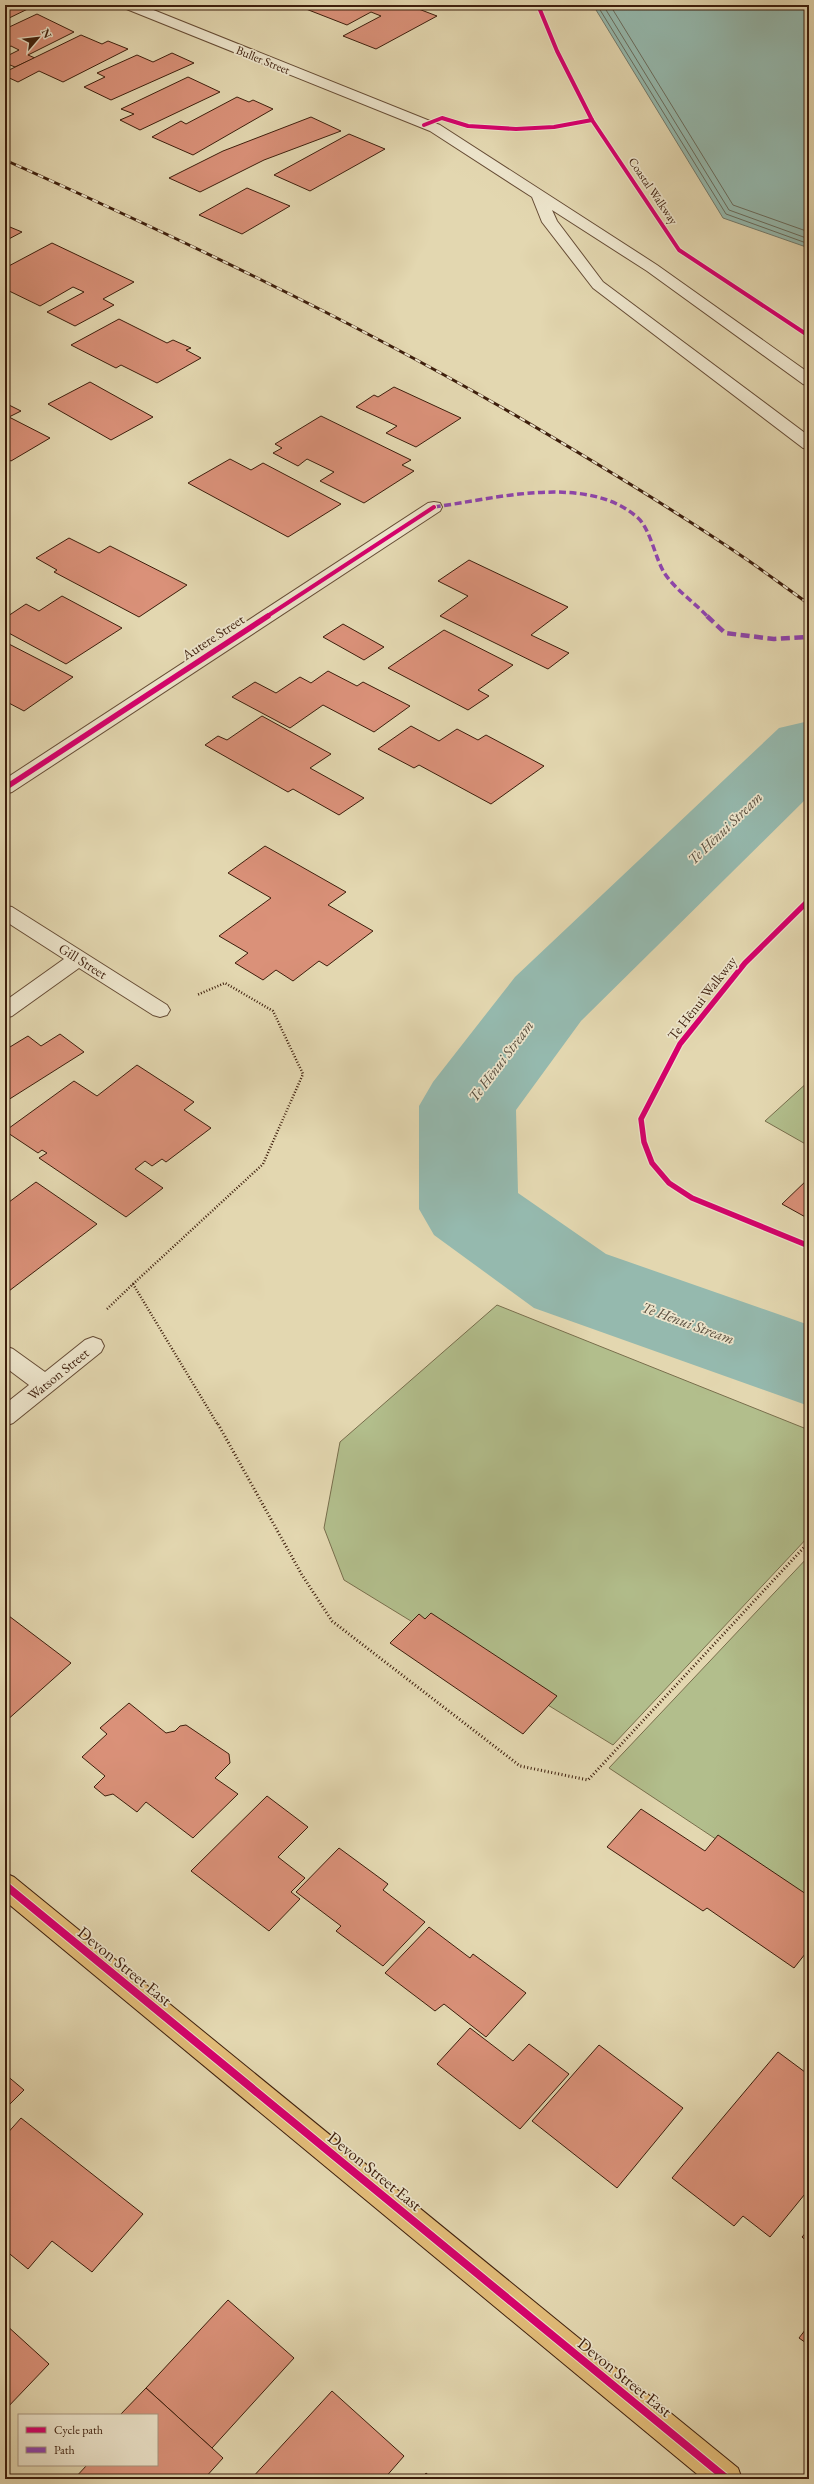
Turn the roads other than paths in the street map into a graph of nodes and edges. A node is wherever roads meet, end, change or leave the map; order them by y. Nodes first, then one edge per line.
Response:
1 (129, 5) edge
2 (538, 194) junction
3 (809, 381) edge
4 (809, 444) edge
5 (434, 507) dead end
6 (5, 788) edge
7 (5, 912) edge
8 (79, 958) junction
9 (5, 1010) edge
10 (160, 1010) road end
11 (93, 1346) road end
12 (5, 1355) edge
13 (45, 1384) junction
14 (5, 1417) edge
15 (5, 1886) edge
16 (727, 2479) edge

1 - 2 street, Buller Street
2 - 3 street, Buller Street
2 - 4 street
5 - 6 street, Autere Street
7 - 8 street, Gill Street
8 - 9 street
8 - 10 street, Gill Street
11 - 13 street, Watson Street
12 - 13 street
13 - 14 street, Watson Street
15 - 16 main road, Devon Street East

